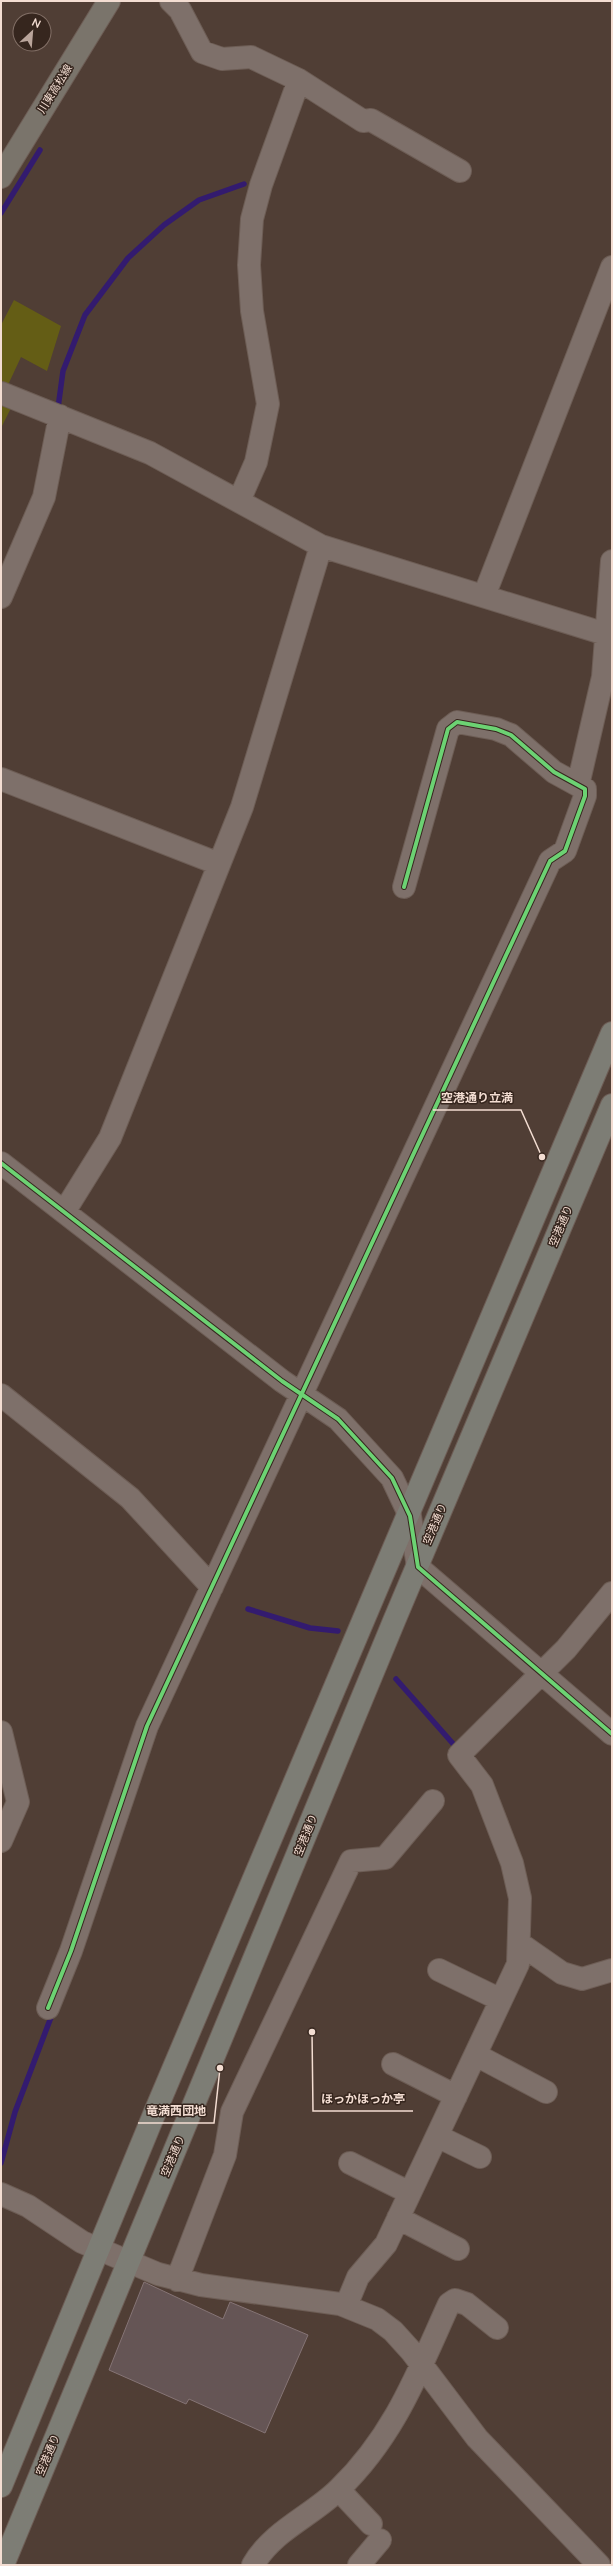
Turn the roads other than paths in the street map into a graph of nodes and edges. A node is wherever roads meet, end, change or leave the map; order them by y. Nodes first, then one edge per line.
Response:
1 (109, 1) edge
2 (171, 1) edge
3 (299, 80) junction
4 (460, 171) dead end
5 (1, 177) edge
6 (612, 267) edge
7 (1, 393) edge
8 (60, 416) junction
9 (239, 501) junction
10 (321, 546) junction
11 (612, 561) edge
12 (484, 596) junction
13 (1, 597) edge
14 (609, 635) edge
15 (1, 779) edge
16 (578, 785) junction
17 (219, 864) junction
18 (404, 887) dead end
19 (612, 1033) edge
20 (612, 1105) edge
21 (1, 1163) edge
22 (64, 1212) junction
23 (1, 1395) edge
24 (303, 1395) junction
25 (410, 1516) junction
26 (418, 1567) junction
27 (212, 1588) junction
28 (612, 1593) edge
29 (541, 1672) junction
30 (1, 1732) edge
31 (612, 1734) edge
32 (433, 1800) dead end
33 (1, 1841) edge
34 (519, 1943) junction
35 (439, 1970) dead end
36 (612, 1970) edge
37 (501, 2000) junction
38 (48, 2008) dead end
39 (476, 2055) junction
40 (393, 2064) dead end
41 (546, 2092) dead end
42 (456, 2096) junction
43 (437, 2136) junction
44 (480, 2157) dead end
45 (350, 2163) dead end
46 (410, 2193) junction
47 (1, 2194) edge
48 (398, 2218) junction
49 (98, 2249) junction
50 (458, 2249) dead end
51 (129, 2262) junction
52 (177, 2280) junction
53 (346, 2306) junction
54 (497, 2328) dead end
55 (422, 2365) junction
56 (1, 2486) edge
57 (339, 2490) junction
58 (365, 2563) edge
59 (3, 2565) edge
60 (253, 2565) edge
61 (599, 2565) edge

1 - 5 main road, 川東高松線
2 - 3 street
3 - 4 street
3 - 9 street
6 - 12 street
7 - 8 street
8 - 9 street
8 - 13 street
9 - 10 street
10 - 12 street
10 - 17 street
11 - 14 street
12 - 14 street
14 - 16 street
15 - 17 street
16 - 18 street
16 - 24 street
17 - 22 street
19 - 25 highway
20 - 26 highway, 空港通り
21 - 22 street
22 - 24 street
23 - 27 street
24 - 25 street
24 - 27 street
25 - 26 street
25 - 49 highway
26 - 29 street
26 - 51 highway, 空港通り
27 - 38 street
28 - 29 street
29 - 31 street
29 - 34 street
30 - 33 street
32 - 52 street
34 - 36 street
34 - 37 street
35 - 37 street
37 - 39 street
39 - 41 street
39 - 42 street
40 - 42 street
42 - 43 street
43 - 44 street
43 - 46 street
45 - 46 street
46 - 48 street
47 - 49 street
48 - 50 street
48 - 53 street
49 - 51 street
49 - 56 highway
51 - 52 street
51 - 59 highway, 空港通り
52 - 53 street
53 - 55 street
54 - 55 street
55 - 57 street
55 - 61 street
57 - 58 street
57 - 60 street

